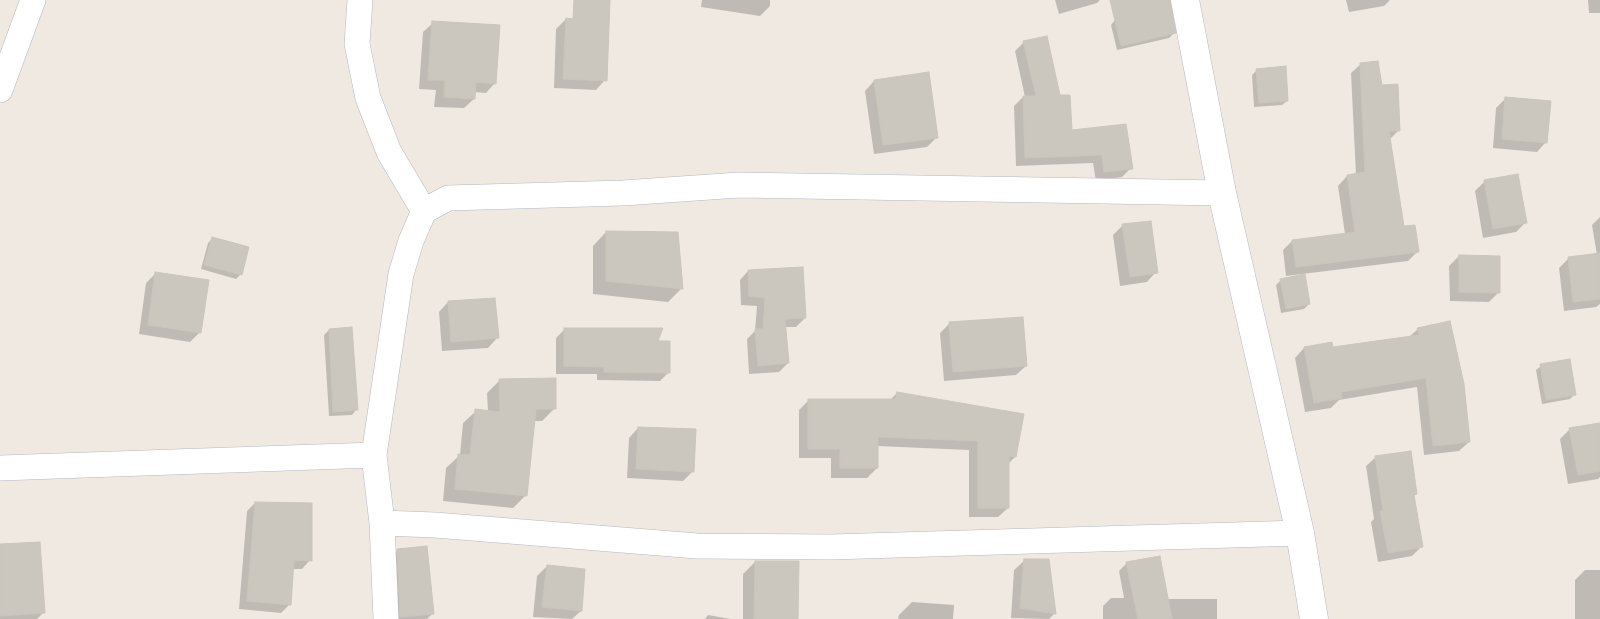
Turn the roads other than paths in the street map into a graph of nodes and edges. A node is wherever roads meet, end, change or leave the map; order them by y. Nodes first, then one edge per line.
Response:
1 (33, 0) edge
2 (360, 0) edge
3 (1185, 0) edge
4 (0, 90) edge
5 (1222, 193) junction
6 (424, 210) junction
7 (374, 455) junction
8 (0, 468) edge
9 (382, 523) junction
10 (1300, 533) junction
11 (386, 619) edge
12 (1314, 619) edge

1 - 4 street
2 - 6 street
3 - 5 street
5 - 6 street
5 - 10 street
6 - 7 street
7 - 8 street
7 - 9 street
9 - 10 street
9 - 11 street
10 - 12 street

